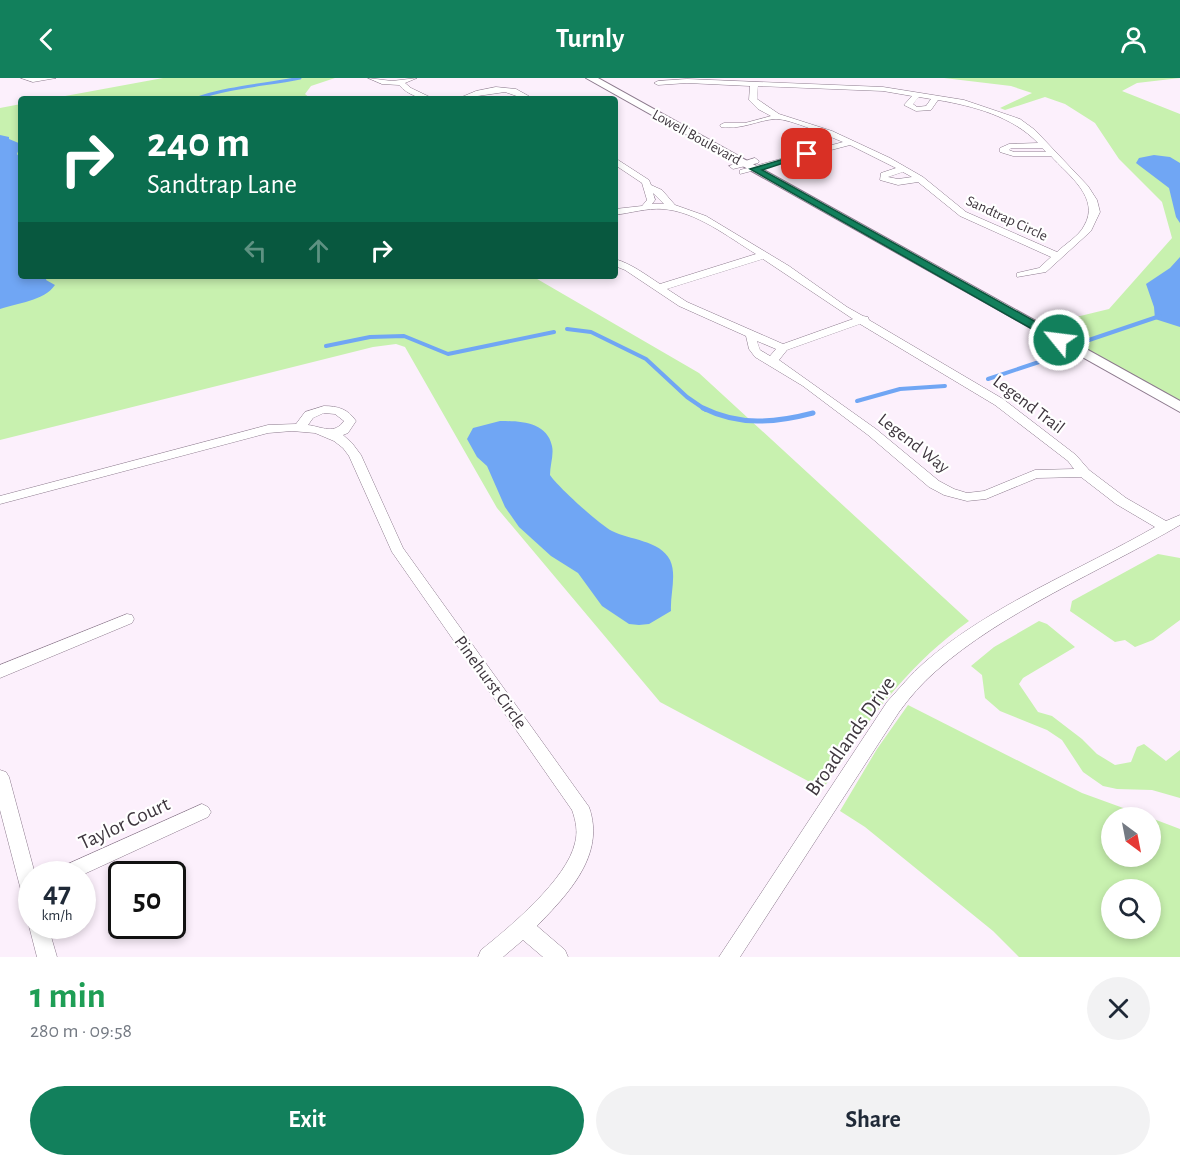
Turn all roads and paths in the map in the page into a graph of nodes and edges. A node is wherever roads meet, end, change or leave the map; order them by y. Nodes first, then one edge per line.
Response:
1 (25, 78) edge
2 (52, 78) edge
3 (372, 78) edge
4 (413, 78) edge
5 (577, 78) edge
6 (591, 78) edge
7 (400, 82) junction
8 (658, 83) dead end
9 (754, 84) junction
10 (917, 94) junction
11 (423, 96) edge
12 (469, 96) edge
13 (523, 96) edge
14 (609, 96) edge
15 (936, 97) junction
16 (618, 101) edge
17 (781, 116) junction
18 (724, 125) dead end
19 (838, 138) junction
20 (849, 143) junction
21 (1045, 145) junction
22 (1054, 154) junction
23 (618, 163) edge
24 (744, 168) junction
25 (902, 169) junction
26 (919, 179) junction
27 (649, 187) junction
28 (646, 207) junction
29 (672, 207) junction
30 (618, 212) edge
31 (764, 255) junction
32 (1058, 256) junction
33 (618, 263) edge
34 (1021, 275) dead end
35 (659, 288) junction
36 (864, 319) junction
37 (751, 336) junction
38 (783, 348) junction
39 (772, 361) junction
40 (1180, 407) edge
41 (1180, 421) edge
42 (301, 427) junction
43 (334, 435) junction
44 (1084, 472) junction
45 (0, 500) edge
46 (1180, 519) edge
47 (1165, 527) junction
48 (128, 619) dead end
49 (0, 672) edge
50 (0, 777) edge
51 (202, 812) dead end
52 (22, 861) edge
53 (95, 861) edge
54 (523, 927) junction
55 (42, 939) edge
56 (47, 957) edge
57 (488, 957) edge
58 (558, 957) edge
59 (729, 957) edge

1 - 2 street
3 - 7 street
4 - 7 street
5 - 14 main road, Lowell Boulevard
6 - 24 main road, Lowell Boulevard
7 - 11 street
8 - 9 street
9 - 10 street
9 - 17 street, Sandtrap Circle
10 - 15 street
10 - 15 street
12 - 13 street
15 - 21 street
16 - 24 main road, Lowell Boulevard
17 - 18 street
17 - 19 street, Sandtrap Circle
19 - 20 street, Sandtrap Circle
19 - 24 street
20 - 24 street
20 - 25 street, Sandtrap Circle
21 - 22 street
21 - 22 street
22 - 32 street
23 - 27 street, Legend Trail
24 - 40 main road, Lowell Boulevard
24 - 41 main road, Lowell Boulevard
25 - 26 street, Sandtrap Circle
25 - 26 street
26 - 32 street, Sandtrap Circle
27 - 28 street
27 - 29 street, Legend Trail
28 - 29 street, Legend Trail
28 - 30 street
29 - 31 street, Legend Trail
31 - 35 street
31 - 36 street, Legend Trail
32 - 34 street
33 - 35 street
35 - 37 street
36 - 38 street
36 - 44 street, Legend Trail
37 - 38 street
37 - 39 street, Legend Way
38 - 39 street
39 - 44 street, Legend Way
42 - 43 street, Pinehurst Circle
42 - 43 street, Pinehurst Circle
42 - 45 street, Pinehurst Circle
43 - 54 street, Pinehurst Circle
44 - 47 street, Legend Trail
46 - 47 street, Broadlands Drive
47 - 59 street, Broadlands Drive
48 - 49 street
50 - 52 street
51 - 53 street, Taylor Court
54 - 57 street, Pinehurst Circle
54 - 58 street
55 - 56 street

